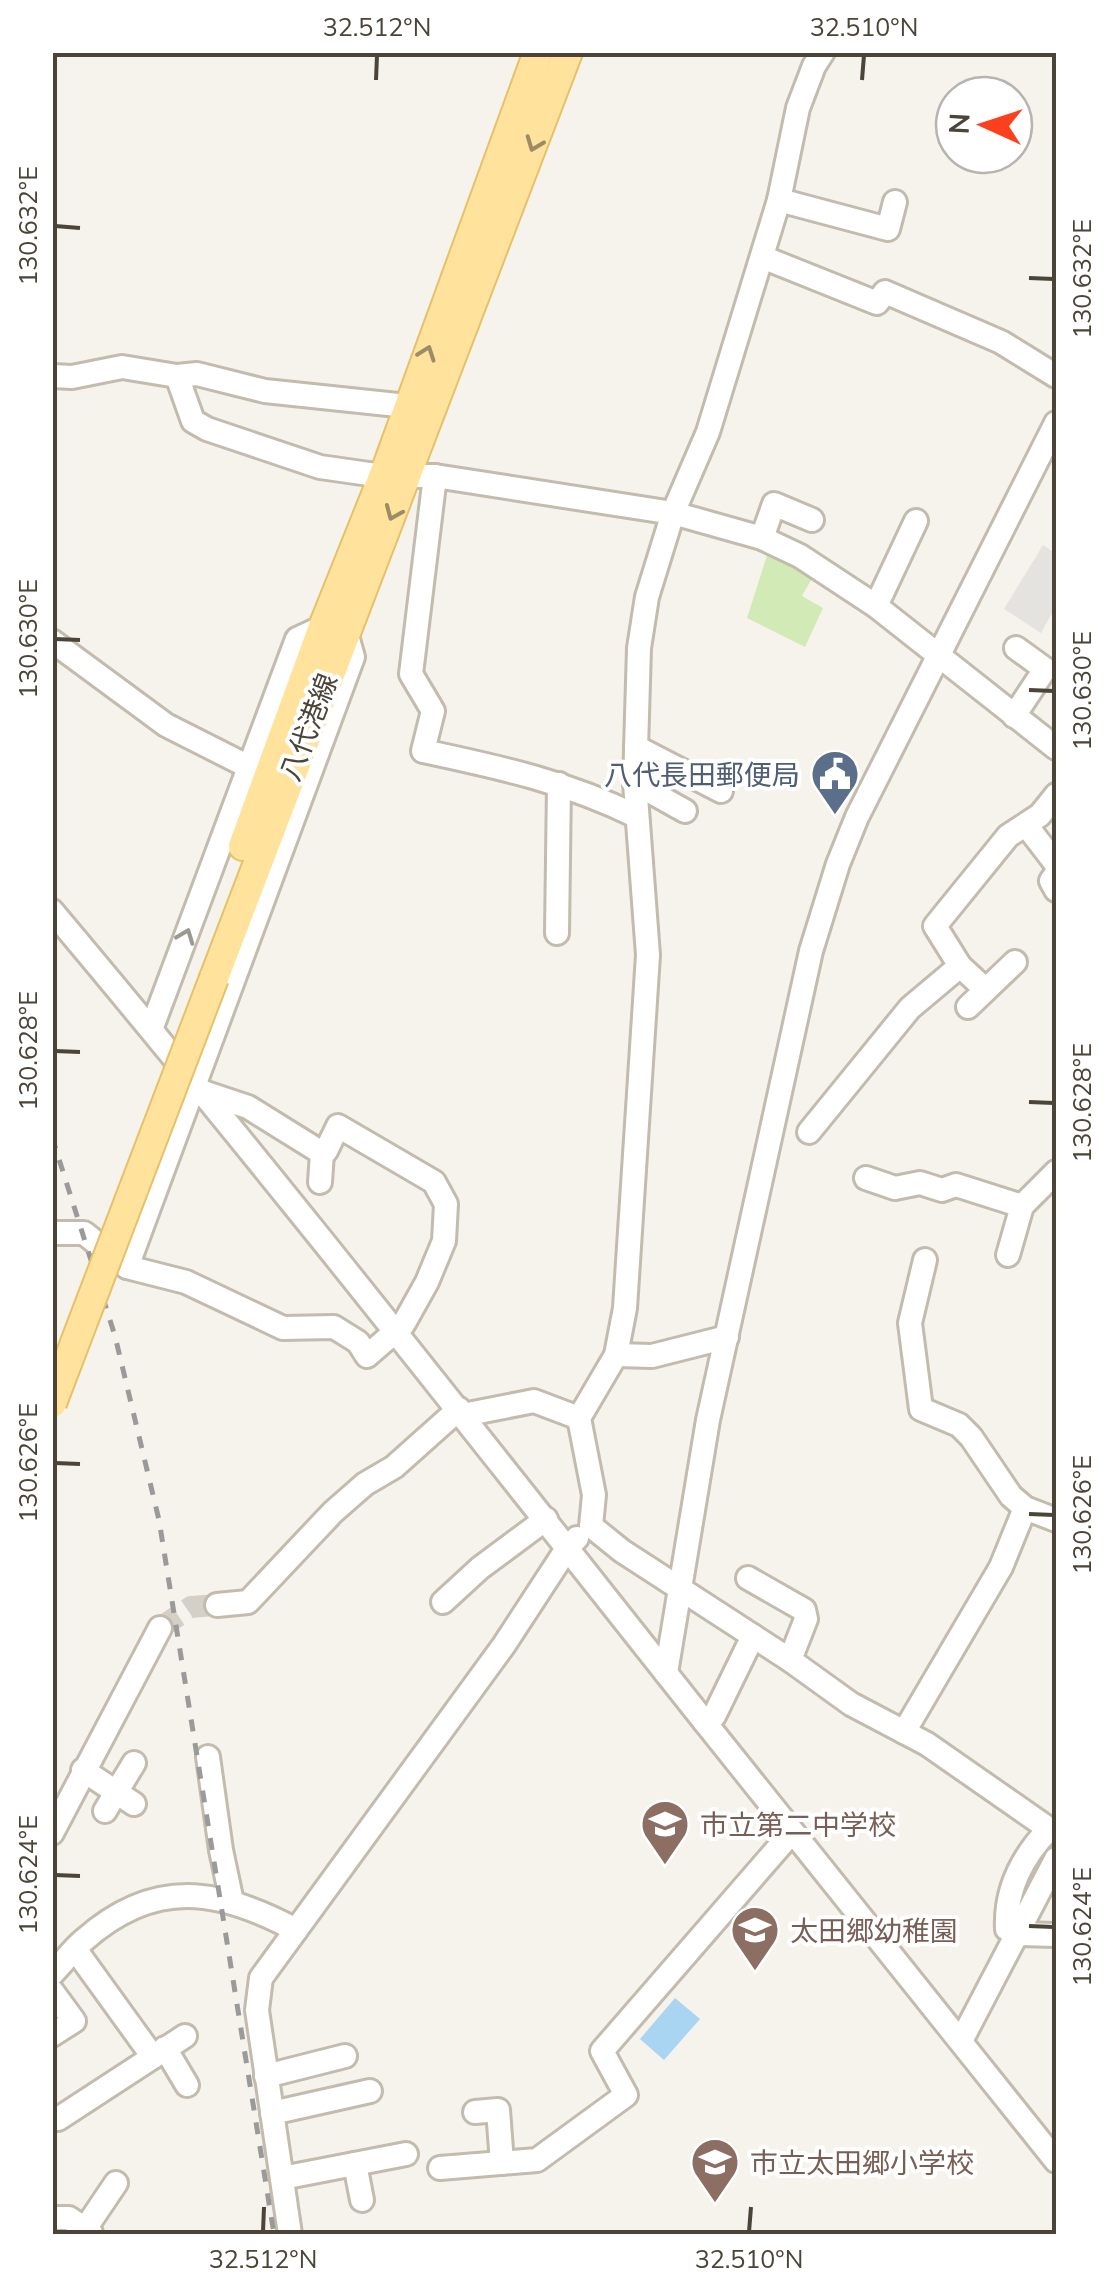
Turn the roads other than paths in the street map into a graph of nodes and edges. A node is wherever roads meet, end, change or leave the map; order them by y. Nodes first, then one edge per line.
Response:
1 (538, 52) edge
2 (568, 52) edge
3 (823, 52) edge
4 (779, 200) junction
5 (894, 202) dead end
6 (762, 257) junction
7 (52, 376) edge
8 (177, 376) junction
9 (1056, 376) edge
10 (407, 406) junction
11 (1056, 422) edge
12 (409, 476) junction
13 (672, 513) junction
14 (812, 520) dead end
15 (916, 521) dead end
16 (762, 538) junction
17 (876, 606) junction
18 (334, 628) junction
19 (52, 641) edge
20 (1016, 648) dead end
21 (939, 654) junction
22 (1014, 716) junction
23 (636, 747) junction
24 (1056, 748) edge
25 (249, 767) junction
26 (560, 784) junction
27 (634, 784) junction
28 (721, 791) dead end
29 (1056, 795) edge
30 (685, 811) dead end
31 (636, 816) junction
32 (1026, 824) junction
33 (1056, 864) edge
34 (1056, 874) edge
35 (1056, 890) edge
36 (52, 911) edge
37 (557, 933) dead end
38 (1015, 962) dead end
39 (960, 966) junction
40 (206, 974) junction
41 (985, 989) junction
42 (968, 1007) dead end
43 (152, 1027) junction
44 (196, 1087) junction
45 (809, 1132) dead end
46 (322, 1152) junction
47 (1056, 1172) edge
48 (866, 1178) dead end
49 (320, 1182) dead end
50 (1022, 1206) junction
51 (52, 1233) edge
52 (1008, 1255) dead end
53 (926, 1260) dead end
54 (128, 1267) junction
55 (395, 1329) junction
56 (727, 1337) junction
57 (616, 1355) junction
58 (52, 1366) edge
59 (52, 1403) edge
60 (461, 1412) junction
61 (579, 1418) junction
62 (1026, 1508) junction
63 (546, 1519) junction
64 (1056, 1520) edge
65 (592, 1526) junction
66 (568, 1547) junction
67 (748, 1578) dead end
68 (680, 1589) junction
69 (443, 1602) dead end
70 (217, 1606) tunnel mouth
71 (160, 1628) tunnel mouth
72 (754, 1636) junction
73 (790, 1660) junction
74 (666, 1673) junction
75 (704, 1721) junction
76 (904, 1732) junction
77 (208, 1757) dead end
78 (134, 1763) dead end
79 (83, 1770) junction
80 (1053, 1829) edge
81 (792, 1832) junction
82 (52, 1833) edge
83 (1056, 1859) edge
84 (232, 1902) junction
85 (296, 1930) junction
86 (1018, 1934) junction
87 (1056, 1934) edge
88 (74, 1949) junction
89 (52, 1974) edge
90 (52, 1991) edge
91 (52, 2035) edge
92 (961, 2041) junction
93 (168, 2047) junction
94 (345, 2056) dead end
95 (266, 2076) junction
96 (187, 2085) dead end
97 (370, 2091) dead end
98 (475, 2112) dead end
99 (272, 2113) junction
100 (69, 2121) dead end
101 (399, 2160) dead end
102 (1056, 2161) edge
103 (502, 2163) junction
104 (355, 2164) junction
105 (440, 2168) dead end
106 (282, 2178) junction
107 (116, 2182) dead end
108 (362, 2200) dead end
109 (52, 2218) edge
110 (88, 2231) edge
111 (290, 2234) edge

10 -> 1 main road, 八代港線
2 -> 12 main road, 八代港線
3 - 4 street
4 - 5 street
4 - 6 street
6 - 9 street
6 - 13 street
7 - 8 street
8 - 10 street
8 - 12 street
10 - 12 main road, 八代港線
11 - 21 street
12 - 13 street
12 - 18 main road, 八代港線
12 - 26 street
13 - 16 street
13 - 23 street
14 - 16 street
15 - 17 street
16 - 17 street
17 - 21 street
18 - 25 street
18 - 40 main road, 八代港線
18 - 44 street
19 - 25 street
20 - 22 street
21 - 22 street
21 - 56 street
22 - 24 street
23 - 27 street
23 - 28 street
43 -> 25 street
26 - 31 street
26 - 37 street
27 - 30 street
27 - 31 street
29 - 32 street
31 - 57 street
32 - 33 street
32 - 39 street
34 - 35 street
36 - 43 street
38 - 41 street
39 - 41 street
39 - 45 street
40 - 58 main road, 八代港線
40 - 59 main road, 八代港線, bridge
41 - 42 street
43 - 44 street
44 - 46 street
44 - 54 street
44 - 55 street
46 - 49 street
46 - 55 street
47 - 50 street
48 - 50 street
50 - 52 street
51 - 54 street
53 - 62 street
54 - 55 street
55 - 60 street
56 - 57 street
56 - 68 street
57 - 61 street
60 - 61 street
60 - 63 street
60 - 70 street
61 - 65 street
62 - 64 street
62 - 76 street
63 - 66 street
63 - 69 street
65 - 66 street
65 - 68 street
66 - 74 street
66 - 85 street
67 - 73 street
68 - 72 street
68 - 74 street
71 - 79 street
72 - 73 street
72 - 75 street
73 - 76 street
74 - 75 street
75 - 81 street
76 - 80 street
77 - 84 street
78 - 79 street
79 - 82 street
80 - 86 street
81 - 92 street
81 - 103 street
83 - 86 street
84 - 85 street
84 - 88 street
85 - 95 street
86 - 87 street
86 - 92 street
88 - 89 street
88 - 93 street
90 - 91 street
92 - 102 street
93 - 96 street
93 - 100 street
94 - 95 street
95 - 99 street
97 - 99 street
98 - 103 street
99 - 106 street
101 - 104 street
103 - 105 street
104 - 106 street
104 - 108 street
106 - 111 street
107 - 110 street
109 - 110 street

